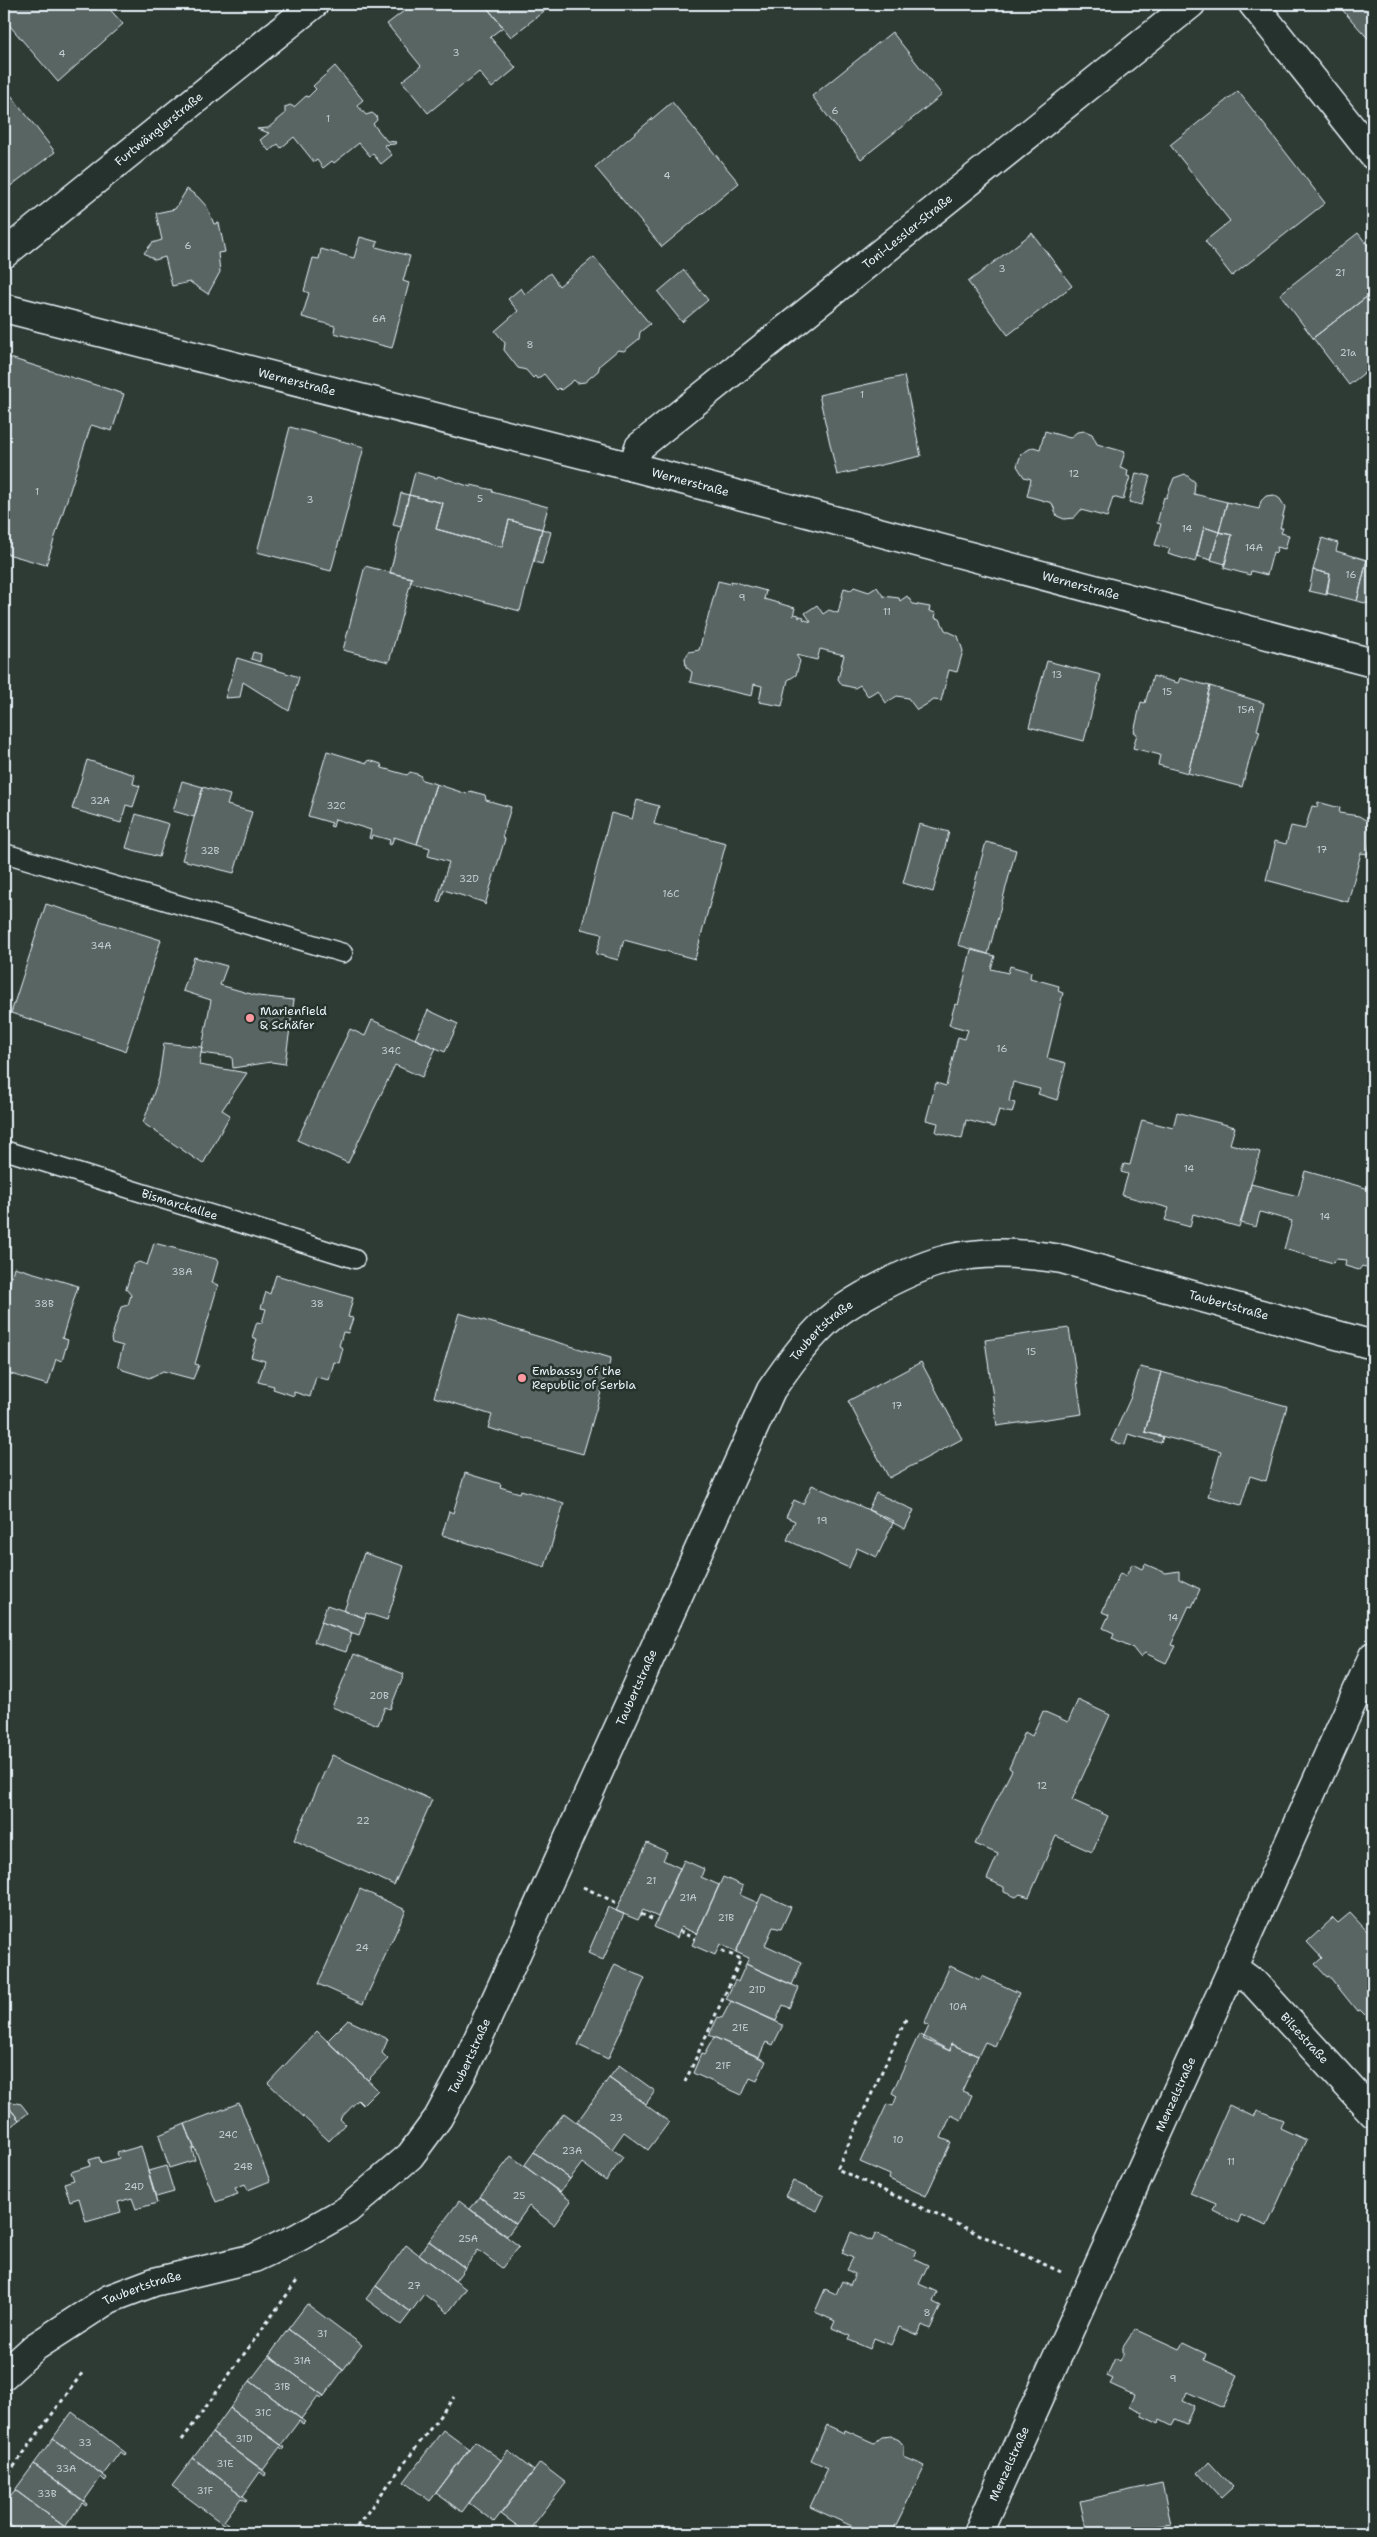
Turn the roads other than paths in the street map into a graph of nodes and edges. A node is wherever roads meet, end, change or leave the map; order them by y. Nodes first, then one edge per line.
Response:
1 (314, 4) edge
2 (1191, 4) edge
3 (1253, 4) edge
4 (1373, 155) edge
5 (4, 254) edge
6 (4, 308) edge
7 (633, 467) junction
8 (1373, 663) edge
9 (4, 853) edge
10 (343, 953) dead end
11 (4, 1150) edge
12 (355, 1259) dead end
13 (1373, 1345) edge
14 (1373, 1656) edge
15 (1232, 1967) junction
16 (1373, 2114) edge
17 (4, 2375) edge
18 (978, 2533) edge

1 - 5 street, Furtwänglerstraße
2 - 7 street, Toni-Lessler-Straße
3 - 4 street
6 - 7 street, Wernerstraße
7 - 8 street, Wernerstraße
9 - 10 lane
11 - 12 lane, Bismarckallee
13 - 17 street, Taubertstraße
14 - 15 street, Menzelstraße
15 - 16 street, Bilsestraße
15 - 18 street, Menzelstraße

